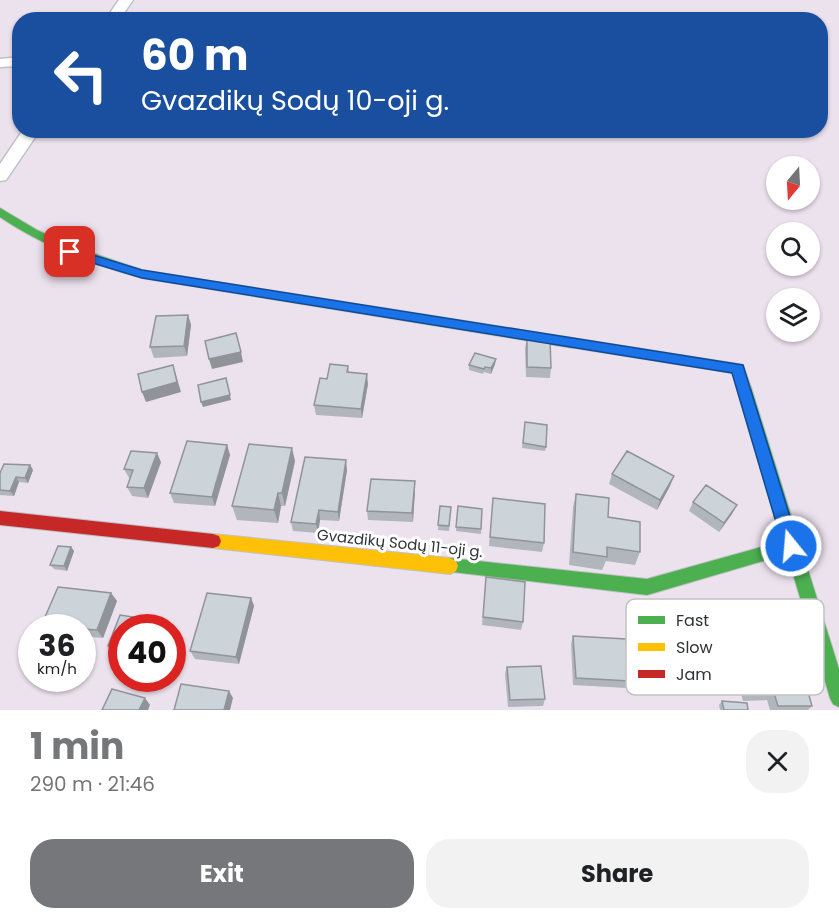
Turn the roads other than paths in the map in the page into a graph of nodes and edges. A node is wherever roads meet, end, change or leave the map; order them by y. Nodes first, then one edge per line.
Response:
1 (26, 138) edge
2 (0, 176) edge
3 (0, 212) edge
4 (0, 518) edge
5 (791, 546) junction
6 (808, 599) edge
7 (824, 650) edge
8 (839, 698) edge

1 - 2 street
3 - 5 street
4 - 5 street, Gvazdikų Sodų 11-oji g.
5 - 6 street
7 - 8 street

